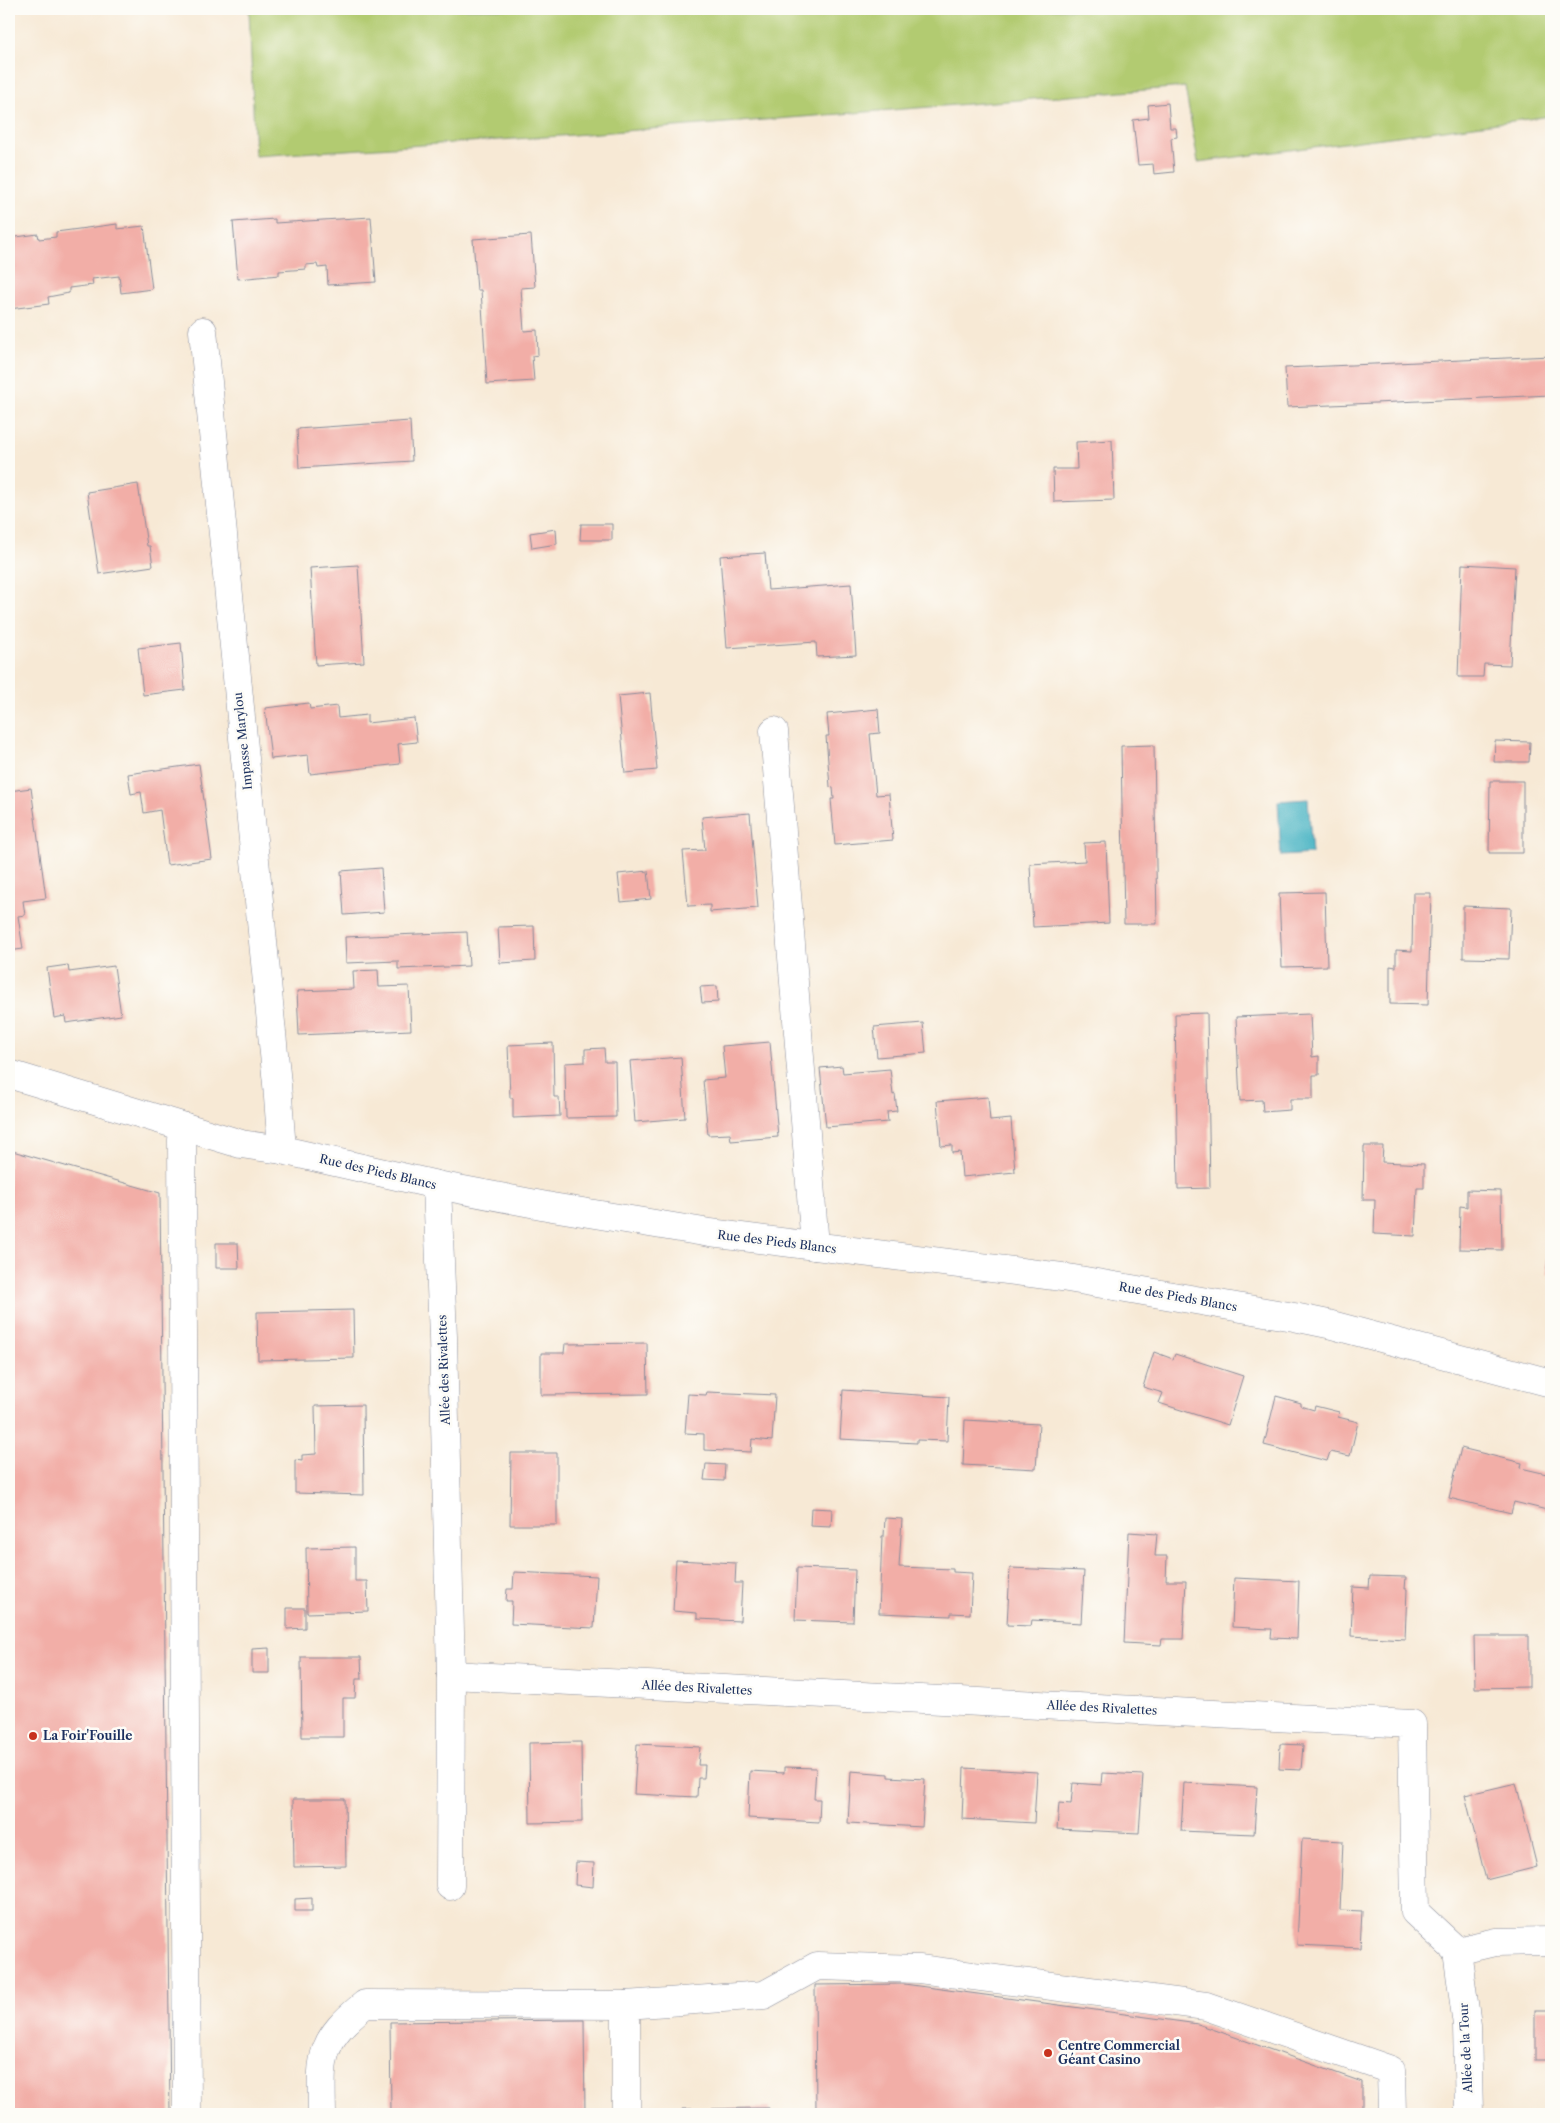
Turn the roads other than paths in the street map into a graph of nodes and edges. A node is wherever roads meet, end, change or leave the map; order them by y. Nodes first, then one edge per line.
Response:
1 (203, 331) dead end
2 (774, 731) dead end
3 (9, 1074) edge
4 (184, 1126) junction
5 (282, 1150) junction
6 (437, 1186) junction
7 (815, 1246) junction
8 (1551, 1383) edge
9 (451, 1675) junction
10 (450, 1886) dead end
11 (1551, 1941) edge
12 (1456, 1951) junction
13 (626, 2005) junction
14 (187, 2114) edge
15 (322, 2114) edge
16 (626, 2114) edge
17 (1392, 2114) edge
18 (1469, 2114) edge

1 - 5 street, Impasse Marylou
2 - 7 street
3 - 4 street, Rue des Pieds Blancs
4 - 5 street, Rue des Pieds Blancs
4 - 14 street
5 - 6 street, Rue des Pieds Blancs
6 - 7 street, Rue des Pieds Blancs
6 - 9 street, Allée des Rivalettes
7 - 8 street, Rue des Pieds Blancs
9 - 10 street, Allée des Rivalettes
9 - 12 street, Allée des Rivalettes
11 - 12 street
12 - 18 street, Allée de la Tour
13 - 15 street
13 - 16 street
13 - 17 street

